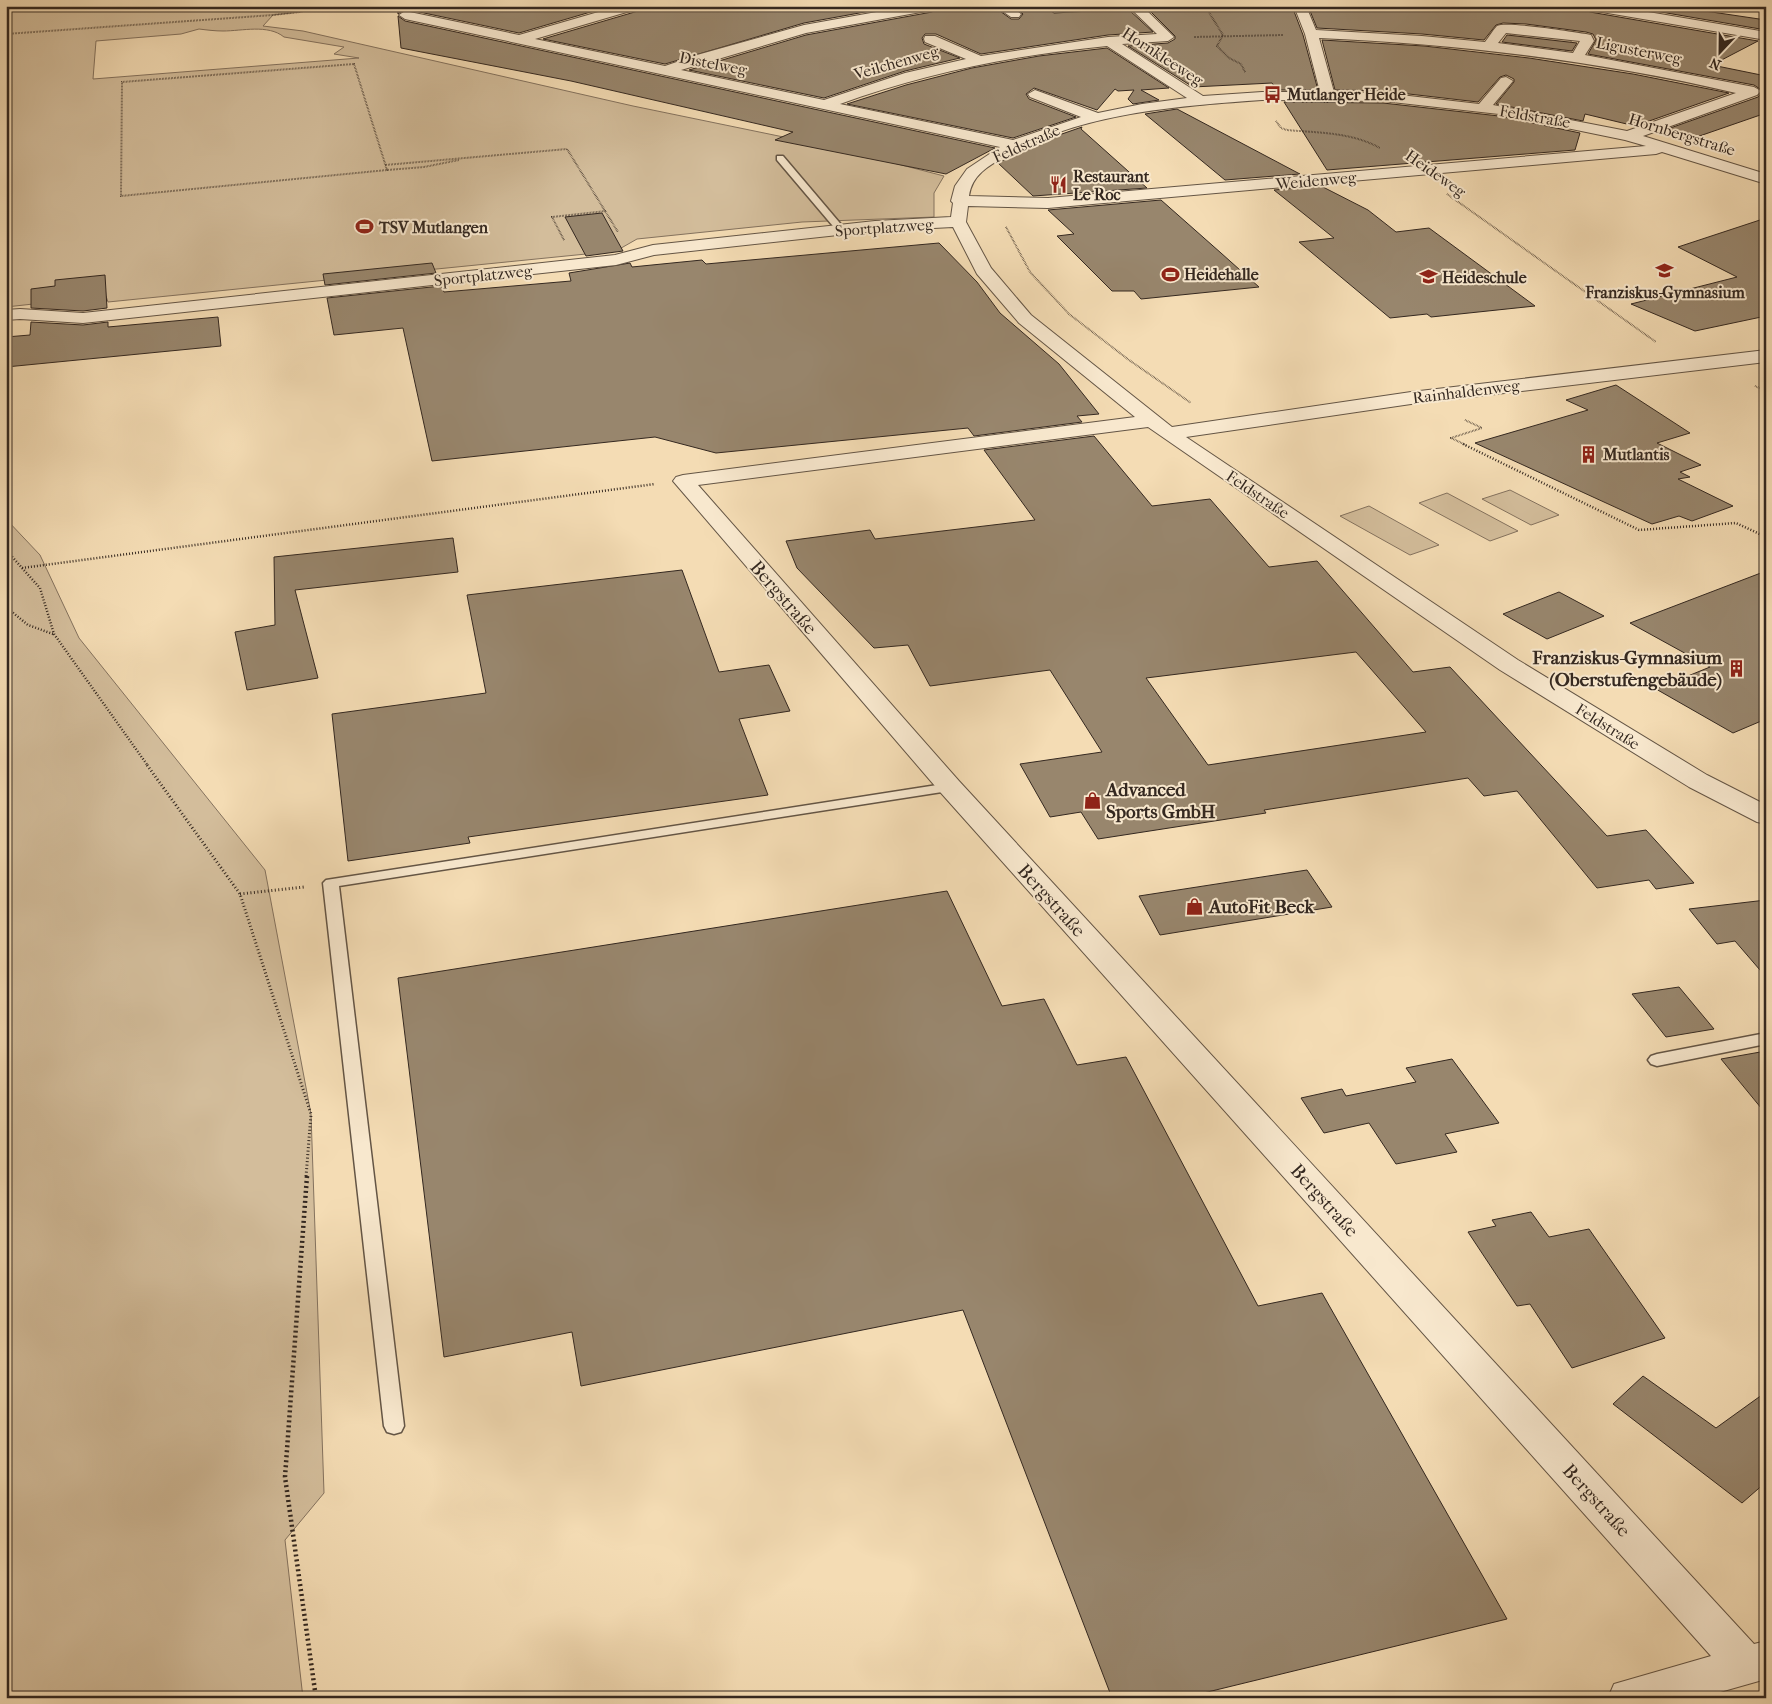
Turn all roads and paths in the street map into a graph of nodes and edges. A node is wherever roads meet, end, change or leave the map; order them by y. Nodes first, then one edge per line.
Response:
1 (319, 6) edge
2 (603, 6) edge
3 (632, 6) edge
4 (932, 6) edge
5 (1001, 6) edge
6 (1134, 6) edge
7 (1204, 6) edge
8 (1300, 6) edge
9 (1590, 6) edge
10 (914, 8) edge
11 (616, 10) junction
12 (806, 14) dead end
13 (1015, 14) dead end
14 (405, 15) dead end
15 (1728, 17) dead end
16 (830, 24) junction
17 (1713, 26) junction
18 (6, 34) edge
19 (1311, 34) junction
20 (1223, 35) junction
21 (1766, 36) edge
22 (1168, 37) junction
23 (521, 39) junction
24 (930, 39) dead end
25 (1108, 41) junction
26 (1488, 46) junction
27 (1578, 56) junction
28 (978, 58) junction
29 (665, 71) junction
30 (1506, 81) dead end
31 (1759, 90) edge
32 (1035, 94) dead end
33 (1328, 95) junction
34 (1262, 96) junction
35 (1200, 100) junction
36 (826, 104) junction
37 (1484, 107) junction
38 (1097, 118) junction
39 (1587, 126) joint
40 (1628, 136) junction
41 (1014, 145) junction
42 (1672, 148) junction
43 (467, 158) junction
44 (780, 158) dead end
45 (386, 164) junction
46 (387, 170) junction
47 (1415, 171) junction
48 (1766, 179) edge
49 (993, 202) junction
50 (959, 212) junction
51 (841, 230) junction
52 (633, 256) junction
53 (6, 315) edge
54 (1766, 356) edge
55 (1688, 365) junction
56 (1420, 397) junction
57 (1223, 425) junction
58 (1160, 428) junction
59 (683, 481) junction
60 (1766, 537) edge
61 (6, 550) edge
62 (22, 568) junction
63 (6, 607) edge
64 (54, 634) junction
65 (950, 787) junction
66 (1766, 816) edge
67 (331, 883) junction
68 (240, 894) junction
69 (1766, 1038) edge
70 (1657, 1060) dead end
71 (394, 1426) dead end
72 (1756, 1663) edge
73 (1700, 1689) edge
74 (316, 1698) edge
75 (1629, 1698) edge

1 - 18 path
2 - 11 street
3 - 11 street
4 - 10 street
5 - 13 street
6 - 22 street
7 - 20 path, Heideweg
8 - 19 street
9 - 17 street
10 - 16 street
11 - 23 street
12 - 16 street
14 - 23 street, Distelweg
15 - 17 street
16 - 29 street
17 - 21 street
19 - 20 path
19 - 26 street, Ligusterweg
19 - 33 street
20 - 22 path
20 - 34 path, Heideweg
22 - 25 street, Veilchenweg
23 - 29 street, Distelweg
24 - 28 street, Veilchenweg
25 - 28 street, Veilchenweg
25 - 35 street, Hornkleeweg
26 - 27 street, Ligusterweg
26 - 27 street, Ligusterweg
27 - 31 street, Ligusterweg
28 - 36 street, Veilchenweg
29 - 36 street, Distelweg
30 - 37 street, Feldstraße
31 - 40 street
32 - 38 street, Feldstraße
33 - 34 street, Feldstraße
33 - 37 street, Feldstraße
34 - 35 street, Feldstraße
34 - 47 path, Heideweg
35 - 38 street, Feldstraße
36 - 41 street, Distelweg
37 - 39 street, Feldstraße
38 - 41 street, Feldstraße
39 - 40 street, Hornbergstraße
40 - 42 street, Hornbergstraße
41 - 50 street, Feldstraße
42 - 47 street, Weidenweg
42 - 48 street, Hornbergstraße
43 - 45 path
43 - 46 path
43 - 52 path
44 - 51 lane
45 - 46 path
45 - 46 path
47 - 49 street, Weidenweg
47 - 55 path, Heideweg
49 - 50 street, Weidenweg
49 - 57 path
50 - 51 street, Sportplatzweg
50 - 58 street, Feldstraße
51 - 52 street, Sportplatzweg
52 - 53 street, Sportplatzweg
54 - 55 street, Rainhaldenweg
55 - 56 street, Rainhaldenweg
56 - 57 street, Rainhaldenweg
56 - 60 path
57 - 58 street, Rainhaldenweg
58 - 59 street
58 - 66 street, Feldstraße
59 - 62 path
59 - 65 street, Bergstraße
61 - 62 path
62 - 64 path
63 - 64 path
64 - 68 path
65 - 67 lane
65 - 72 street, Bergstraße
67 - 68 path
67 - 71 lane
68 - 74 path
69 - 70 lane
72 - 73 street
73 - 75 street

